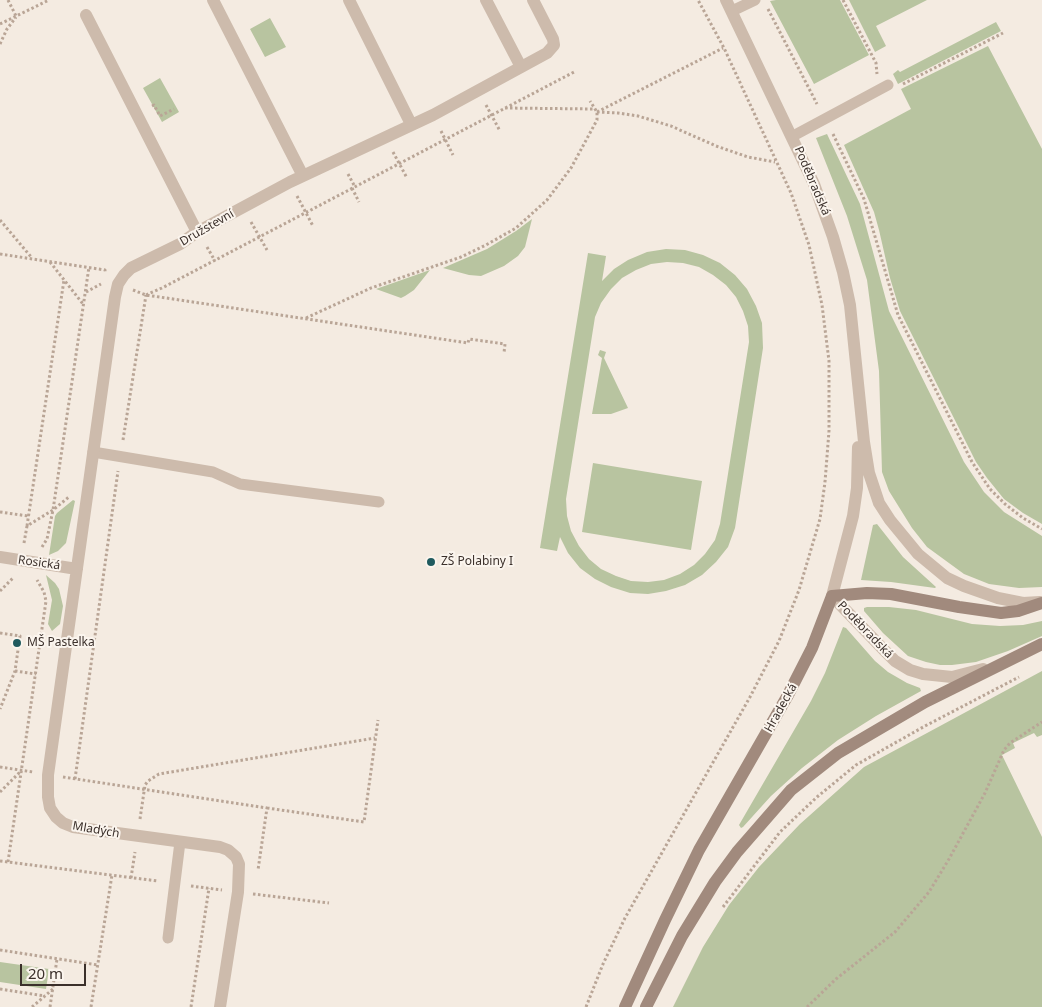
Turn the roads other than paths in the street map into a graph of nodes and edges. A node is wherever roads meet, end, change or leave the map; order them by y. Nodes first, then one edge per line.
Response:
1 (213, 0) edge
2 (349, 0) edge
3 (486, 0) edge
4 (533, 0) edge
5 (755, 0) edge
6 (729, 6) edge
7 (86, 15) dead end
8 (521, 67) junction
9 (884, 87) road end
10 (411, 124) junction
11 (792, 136) junction
12 (303, 176) junction
13 (196, 232) junction
14 (857, 374) junction
15 (93, 452) junction
16 (378, 502) dead end
17 (0, 557) edge
18 (77, 569) junction
19 (832, 596) junction
20 (1042, 602) edge
21 (1042, 644) edge
22 (1027, 652) junction
23 (180, 842) junction
24 (168, 938) dead end
25 (220, 1007) edge
26 (625, 1007) edge
27 (646, 1007) edge

1 - 12 street
2 - 10 street
3 - 8 street
4 - 8 street, Družstevní
5 - 6 lane
6 - 11 street, Poděbradská
7 - 13 street
8 - 10 street, Družstevní
9 - 11 lane
10 - 12 street, Družstevní
11 - 14 street, Poděbradská
12 - 13 street, Družstevní
13 - 15 street, Družstevní
14 - 19 street, Poděbradská
14 - 20 street, Poděbradská
15 - 16 lane
15 - 18 street, Družstevní
17 - 18 street, Rosická
18 - 23 street, Mladých
19 - 20 main road
19 - 22 street, Poděbradská
19 - 26 main road, Hradecká
21 - 22 main road
22 - 27 main road
23 - 24 lane
23 - 25 street, Mladých

